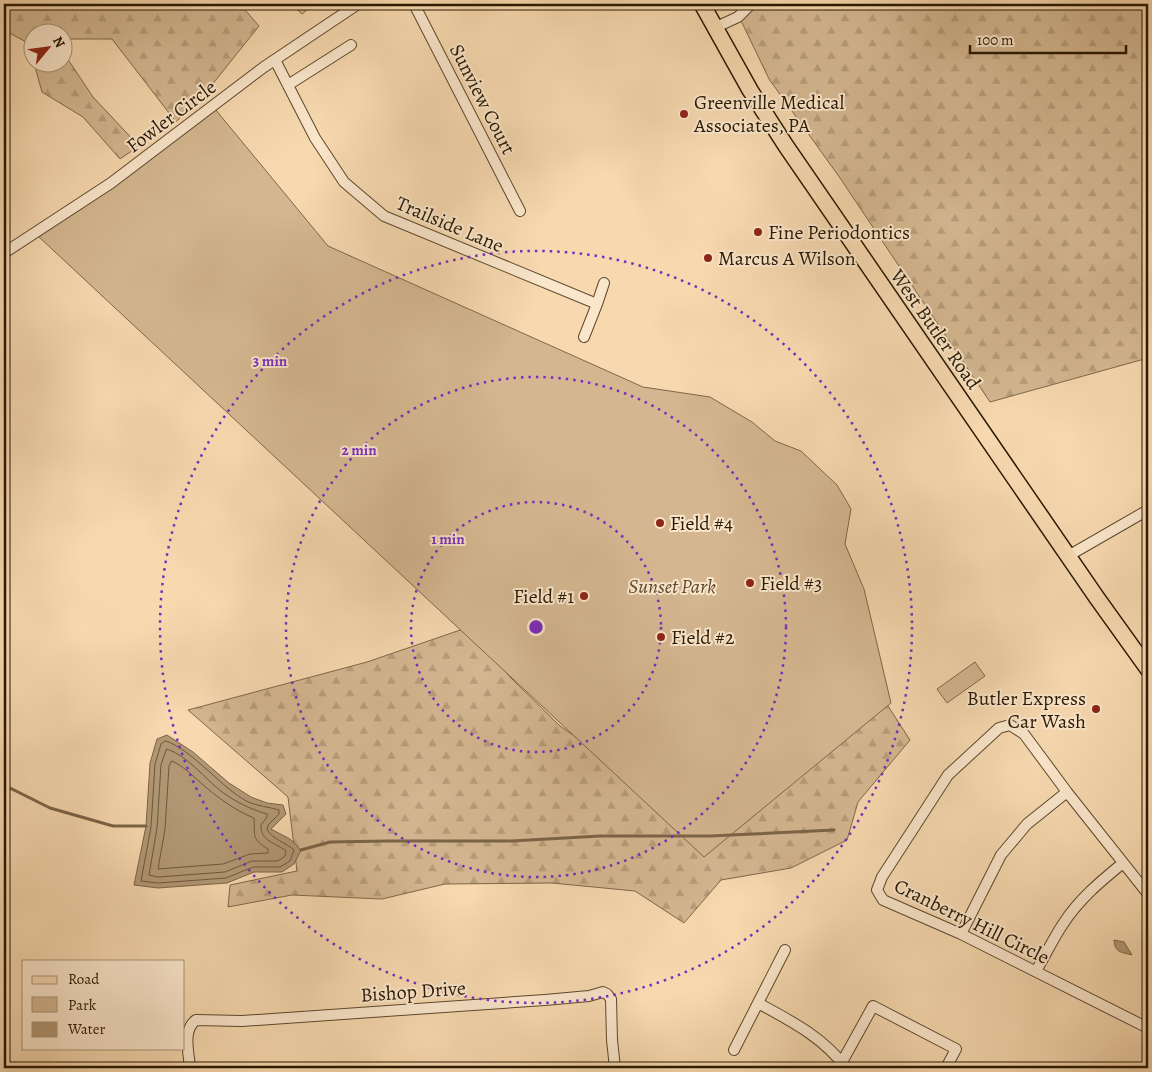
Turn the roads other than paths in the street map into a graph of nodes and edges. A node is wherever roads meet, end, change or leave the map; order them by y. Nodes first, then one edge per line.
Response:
1 (358, 4) edge
2 (414, 4) edge
3 (702, 4) edge
4 (751, 4) edge
5 (714, 28) junction
6 (351, 45) dead end
7 (275, 60) junction
8 (288, 85) junction
9 (520, 211) dead end
10 (4, 253) edge
11 (604, 284) dead end
12 (597, 304) junction
13 (584, 337) dead end
14 (1148, 510) edge
15 (1068, 556) junction
16 (1148, 669) edge
17 (1067, 792) junction
18 (1123, 863) junction
19 (1148, 894) edge
20 (961, 934) junction
21 (785, 950) dead end
22 (1036, 971) junction
23 (758, 1003) junction
24 (1148, 1028) edge
25 (734, 1050) dead end
26 (841, 1066) edge
27 (190, 1068) edge
28 (615, 1068) edge
29 (946, 1068) edge

1 - 7 street, Fowler Circle
2 - 9 street, Sunview Court
3 - 5 main road, West Butler Road
4 - 5 street
5 - 15 main road, West Butler Road
6 - 8 street
7 - 8 street, Trailside Lane
7 - 10 street, Fowler Circle
8 - 12 street, Trailside Lane
11 - 12 street
12 - 13 street
14 - 15 street
15 - 16 main road, West Butler Road
17 - 18 street, Cranberry Hill Circle
17 - 20 street
17 - 20 street, Cranberry Hill Circle
18 - 19 street, Cranberry Hill Circle
18 - 22 street
20 - 22 street, Cranberry Hill Circle
21 - 23 street
22 - 24 street, Cranberry Hill Circle
23 - 25 street
23 - 26 street
26 - 29 street
27 - 28 street, Bishop Drive

